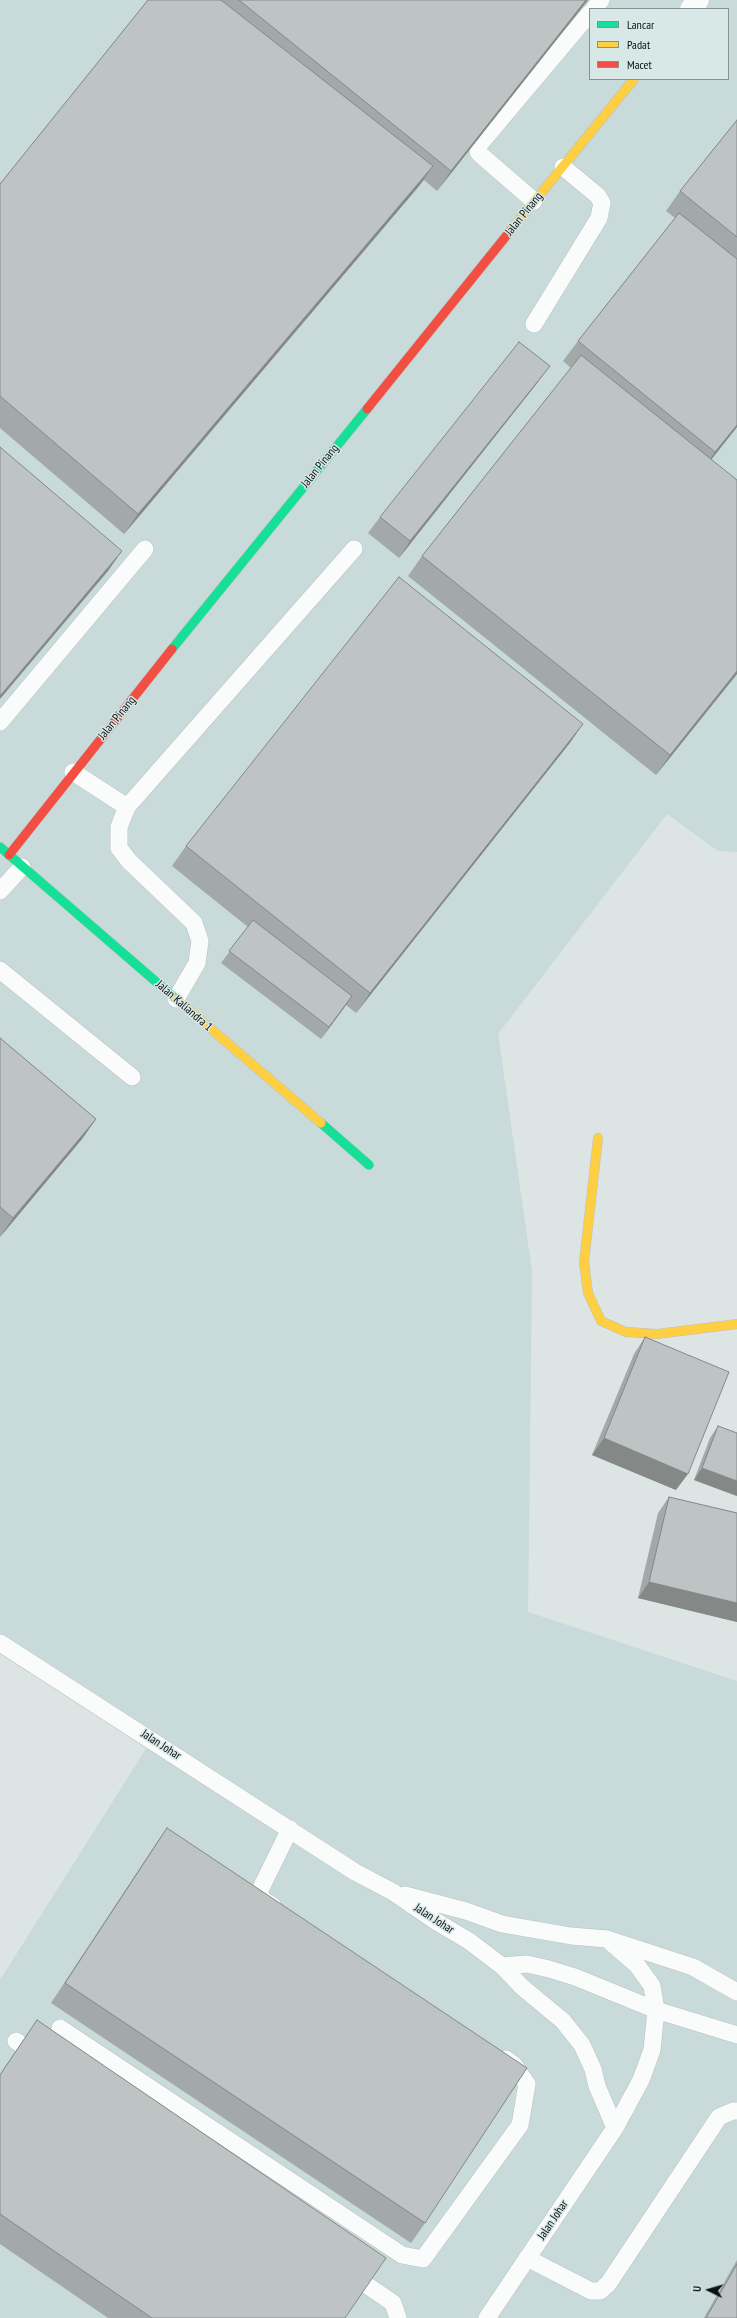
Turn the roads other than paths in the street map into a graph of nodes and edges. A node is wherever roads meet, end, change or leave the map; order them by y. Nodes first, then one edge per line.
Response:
1 (601, 0) edge
2 (698, 0) edge
3 (595, 8) edge
4 (692, 8) edge
5 (589, 14) edge
6 (633, 80) edge
7 (563, 167) junction
8 (534, 201) junction
9 (534, 324) dead end
10 (145, 549) dead end
11 (354, 549) dead end
12 (0, 722) edge
13 (73, 772) junction
14 (127, 807) junction
15 (0, 847) edge
16 (9, 855) junction
17 (22, 868) junction
18 (0, 891) edge
19 (0, 970) edge
20 (176, 999) junction
21 (132, 1077) dead end
22 (598, 1138) dead end
23 (368, 1165) dead end
24 (737, 1324) edge
25 (0, 1643) edge
26 (290, 1829) junction
27 (393, 1892) junction
28 (289, 1917) edge
29 (607, 1939) junction
30 (502, 1966) junction
31 (737, 1992) edge
32 (656, 2010) junction
33 (60, 2028) dead end
34 (737, 2035) edge
35 (16, 2041) dead end
36 (495, 2052) edge
37 (55, 2068) edge
38 (737, 2111) edge
39 (615, 2128) junction
40 (527, 2258) junction
41 (334, 2262) edge
42 (398, 2318) edge
43 (487, 2318) edge

1 - 3 lane
2 - 4 street
5 - 8 lane
6 - 7 street, Jalan Pinang
7 - 8 street, Jalan Pinang
7 - 9 lane
8 - 13 street, Jalan Pinang
10 - 12 lane
11 - 14 lane
13 - 14 lane
13 - 16 street, Jalan Pinang
14 - 20 lane
15 - 16 street, Jalan Kaliandra 1
16 - 17 street, Jalan Kaliandra 1
17 - 18 lane
17 - 20 street, Jalan Kaliandra 1
19 - 21 lane
20 - 23 street, Jalan Kaliandra 1
22 - 24 street
25 - 26 lane, Jalan Johar
26 - 27 lane, Jalan Johar
26 - 28 lane
27 - 29 lane
27 - 30 lane, Jalan Johar
29 - 31 lane
29 - 32 lane
30 - 32 lane
30 - 39 lane, Jalan Johar
32 - 34 lane
32 - 39 lane
33 - 36 lane
35 - 37 lane
38 - 40 lane
39 - 40 lane, Jalan Johar
40 - 43 lane, Jalan Johar
41 - 42 lane

